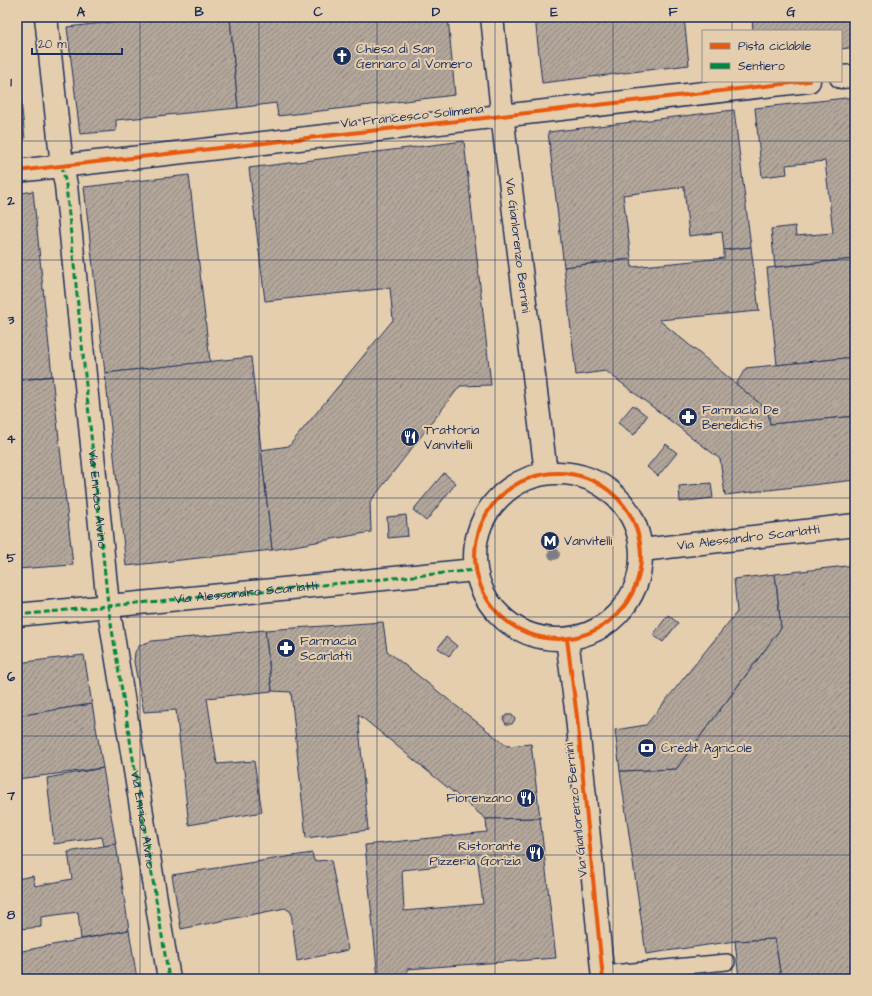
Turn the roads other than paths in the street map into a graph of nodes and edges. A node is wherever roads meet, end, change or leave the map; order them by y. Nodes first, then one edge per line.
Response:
1 (46, 17) edge
2 (492, 17) edge
3 (855, 76) edge
4 (842, 77) edge
5 (800, 82) edge
6 (502, 117) junction
7 (62, 166) junction
8 (17, 171) edge
9 (546, 473) junction
10 (855, 525) edge
11 (642, 550) junction
12 (475, 570) junction
13 (108, 605) junction
14 (17, 615) edge
15 (567, 639) junction
16 (727, 962) dead end
17 (602, 977) edge
18 (169, 979) edge

1 - 7 street, Via Enrico Alvino
2 - 6 street, Via Gianlorenzo Bernini
3 - 4 street
5 - 6 street, Via Francesco Solimena
6 - 7 street, Via Francesco Solimena
6 - 9 street, Via Gianlorenzo Bernini
7 - 8 street, Via Francesco Solimena
7 - 13 street, Via Enrico Alvino
9 - 11 street
9 - 12 street
10 - 11 street, Via Alessandro Scarlatti
11 - 15 street
12 - 13 street, Via Alessandro Scarlatti
12 - 15 street
13 - 14 street, Via Alessandro Scarlatti
13 - 18 street, Via Enrico Alvino
15 - 17 street, Via Gianlorenzo Bernini
16 - 17 lane

